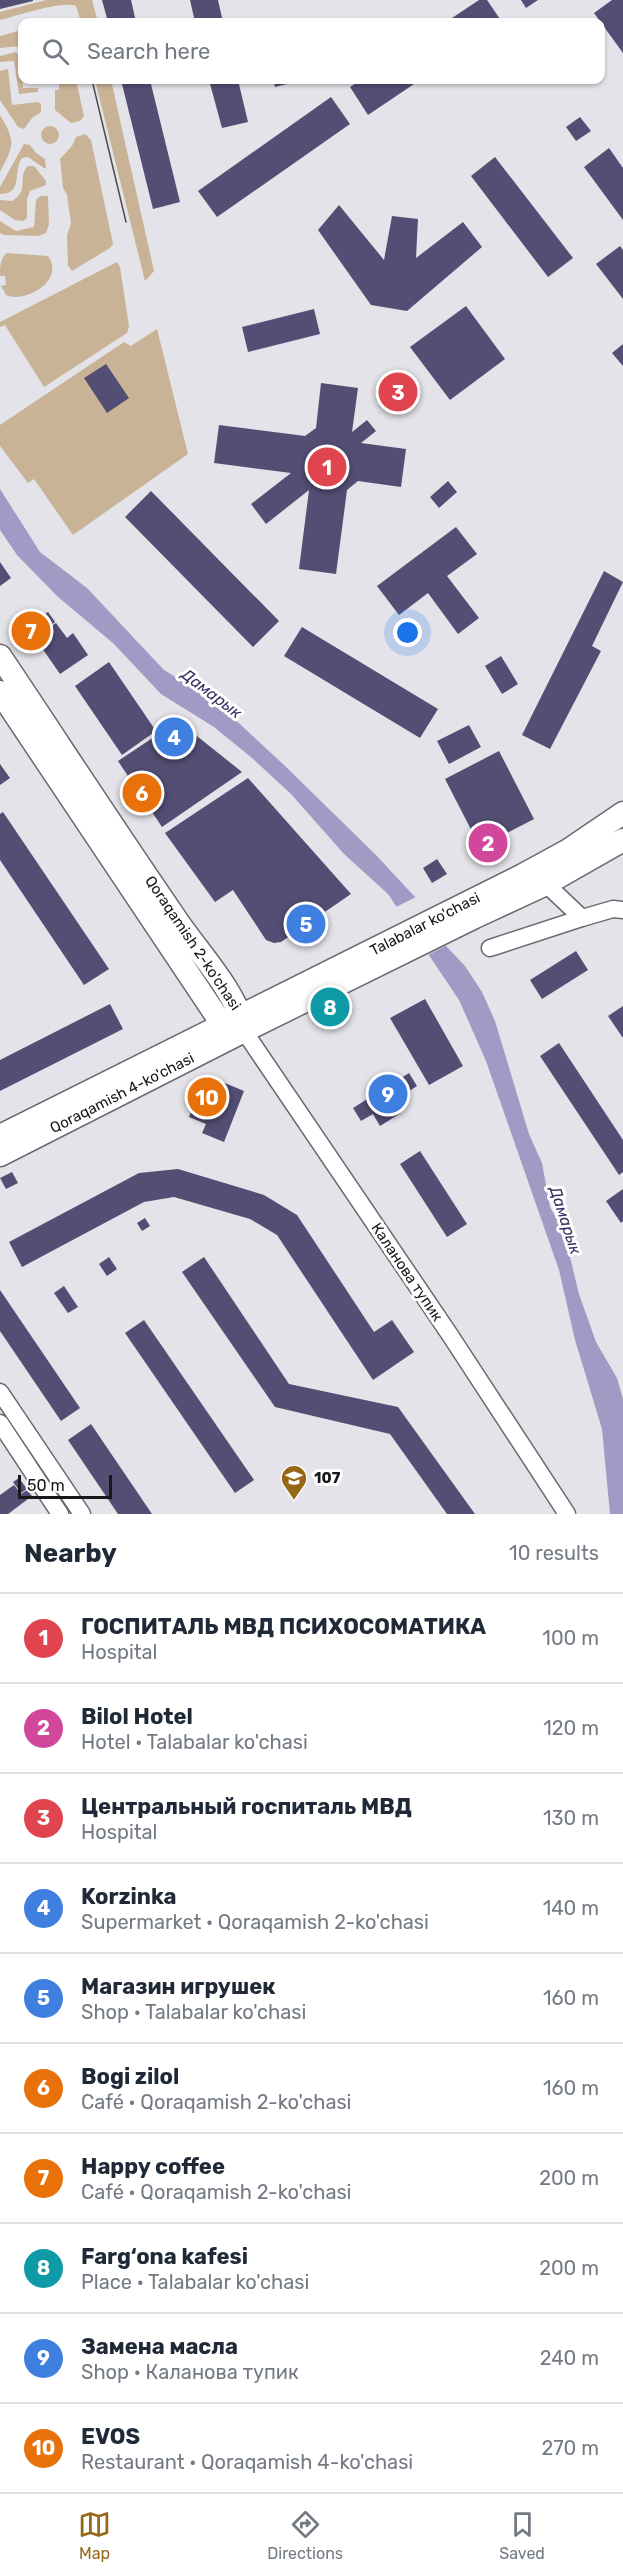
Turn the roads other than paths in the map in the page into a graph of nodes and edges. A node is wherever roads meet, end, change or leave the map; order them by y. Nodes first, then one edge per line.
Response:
1 (0, 656) edge
2 (0, 692) edge
3 (623, 813) edge
4 (623, 840) edge
5 (546, 884) junction
6 (471, 910) junction
7 (623, 910) edge
8 (582, 918) junction
9 (490, 948) dead end
10 (236, 1023) junction
11 (0, 1136) edge
12 (0, 1155) edge
13 (0, 1392) edge
14 (0, 1423) edge
15 (60, 1514) edge
16 (82, 1514) edge
17 (567, 1514) edge

1 - 10 main road, Qoraqamish 2-ko'chasi
2 - 10 main road, Qoraqamish 2-ko'chasi
3 - 6 main road, Talabalar ko'chasi
4 - 5 main road, Talabalar ko'chasi
5 - 6 main road, Talabalar ko'chasi
5 - 8 street
6 - 10 main road, Talabalar ko'chasi
7 - 8 street
8 - 9 street
10 - 11 main road, Qoraqamish 4-ko'chasi
10 - 12 main road, Qoraqamish 4-ko'chasi
10 - 17 street, Каланова тупик
13 - 16 street
14 - 15 street

